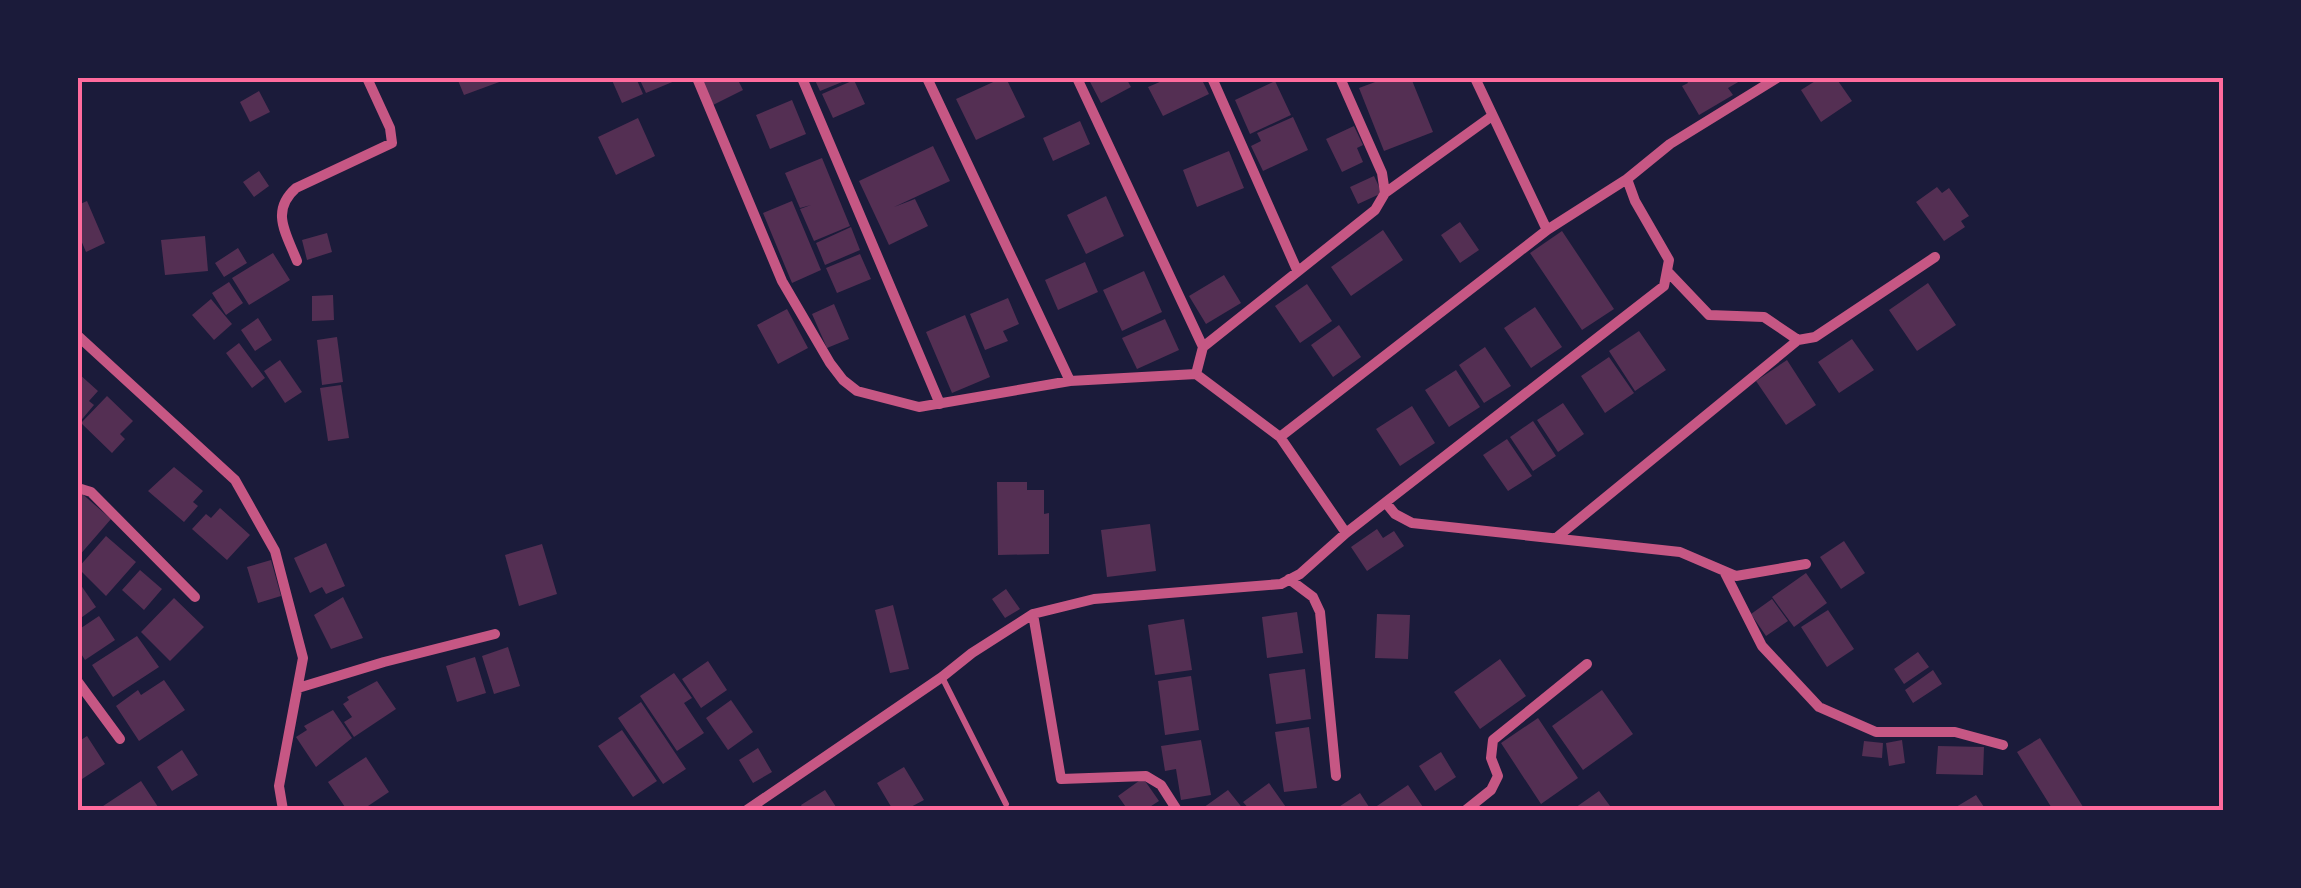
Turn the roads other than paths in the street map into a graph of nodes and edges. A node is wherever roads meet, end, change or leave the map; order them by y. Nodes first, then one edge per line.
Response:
1 (367, 78) edge
2 (698, 78) edge
3 (802, 78) edge
4 (927, 78) edge
5 (1076, 78) edge
6 (1212, 78) edge
7 (1340, 78) edge
8 (1475, 78) edge
9 (1777, 78) edge
10 (1492, 116) junction
11 (1627, 180) junction
12 (1385, 193) junction
13 (1547, 230) junction
14 (1936, 257) dead end
15 (296, 261) dead end
16 (1297, 270) junction
17 (1668, 273) junction
18 (78, 336) edge
19 (1798, 340) junction
20 (1203, 347) junction
21 (1196, 374) junction
22 (1070, 381) junction
23 (940, 404) junction
24 (1280, 437) junction
25 (78, 488) edge
26 (1386, 502) junction
27 (1346, 533) junction
28 (1556, 538) junction
29 (1806, 564) dead end
30 (1725, 573) junction
31 (1294, 577) junction
32 (195, 597) dead end
33 (1033, 614) junction
34 (495, 634) dead end
35 (1588, 664) dead end
36 (942, 677) junction
37 (78, 682) edge
38 (298, 688) junction
39 (120, 738) dead end
40 (2003, 744) dead end
41 (1336, 776) dead end
42 (1006, 804) dead end
43 (283, 810) edge
44 (746, 810) edge
45 (1177, 810) edge
46 (1466, 810) edge

1 - 15 street
2 - 23 street
3 - 23 street
4 - 22 street
5 - 20 street
6 - 16 street
7 - 12 street
8 - 10 street
9 - 11 street
10 - 12 street
10 - 13 street
11 - 13 street
11 - 17 street
12 - 16 street
13 - 24 street
14 - 19 street
16 - 20 street
17 - 19 street
17 - 26 street
18 - 38 street
19 - 28 street
20 - 21 street
21 - 22 street
21 - 24 street
22 - 23 street
24 - 27 street
25 - 32 street
26 - 27 street
26 - 28 street
27 - 31 street
28 - 30 street
29 - 30 street
30 - 40 street
31 - 33 street
31 - 41 street
33 - 36 street
33 - 45 street
34 - 38 street
35 - 46 street
36 - 42 lane
36 - 44 street
37 - 39 street
38 - 43 street

